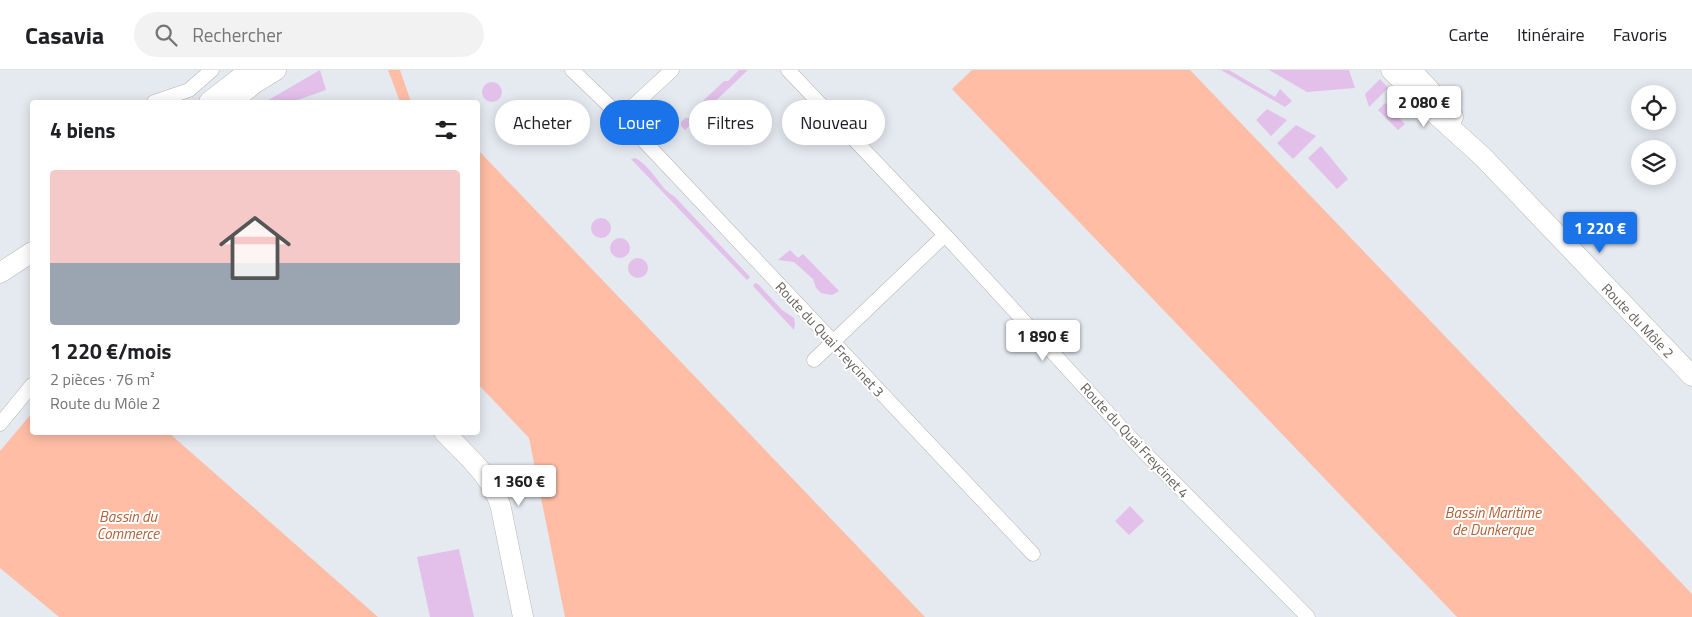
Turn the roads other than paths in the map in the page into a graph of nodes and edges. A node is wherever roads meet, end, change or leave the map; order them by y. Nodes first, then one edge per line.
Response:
1 (212, 70) edge
2 (250, 70) edge
3 (276, 70) edge
4 (572, 70) edge
5 (672, 70) edge
6 (788, 70) edge
7 (795, 70) edge
8 (1391, 70) edge
9 (1411, 70) edge
10 (802, 83) junction
11 (160, 100) edge
12 (212, 100) edge
13 (234, 100) edge
14 (603, 100) edge
15 (643, 100) edge
16 (648, 145) edge
17 (1483, 157) junction
18 (945, 235) junction
19 (30, 253) edge
20 (0, 273) edge
21 (833, 342) junction
22 (814, 360) dead end
23 (1692, 376) edge
24 (30, 387) edge
25 (0, 424) edge
26 (447, 435) edge
27 (1033, 554) dead end
28 (523, 617) edge
29 (1308, 617) edge

1 - 11 street
2 - 12 main road
3 - 13 main road
4 - 14 street, Route du Quai Freycinet 3
5 - 15 street
6 - 10 street, Route du Quai Freycinet 4
7 - 10 street, Route du Quai Freycinet 4
8 - 17 main road, Route du Môle 2
9 - 17 main road, Route du Môle 2
10 - 18 street, Route du Quai Freycinet 4
16 - 21 street, Route du Quai Freycinet 3
17 - 23 main road, Route du Môle 2
18 - 21 street
18 - 29 street, Route du Quai Freycinet 4
19 - 20 main road
21 - 22 street
21 - 27 street, Route du Quai Freycinet 3
24 - 25 street
26 - 28 main road

